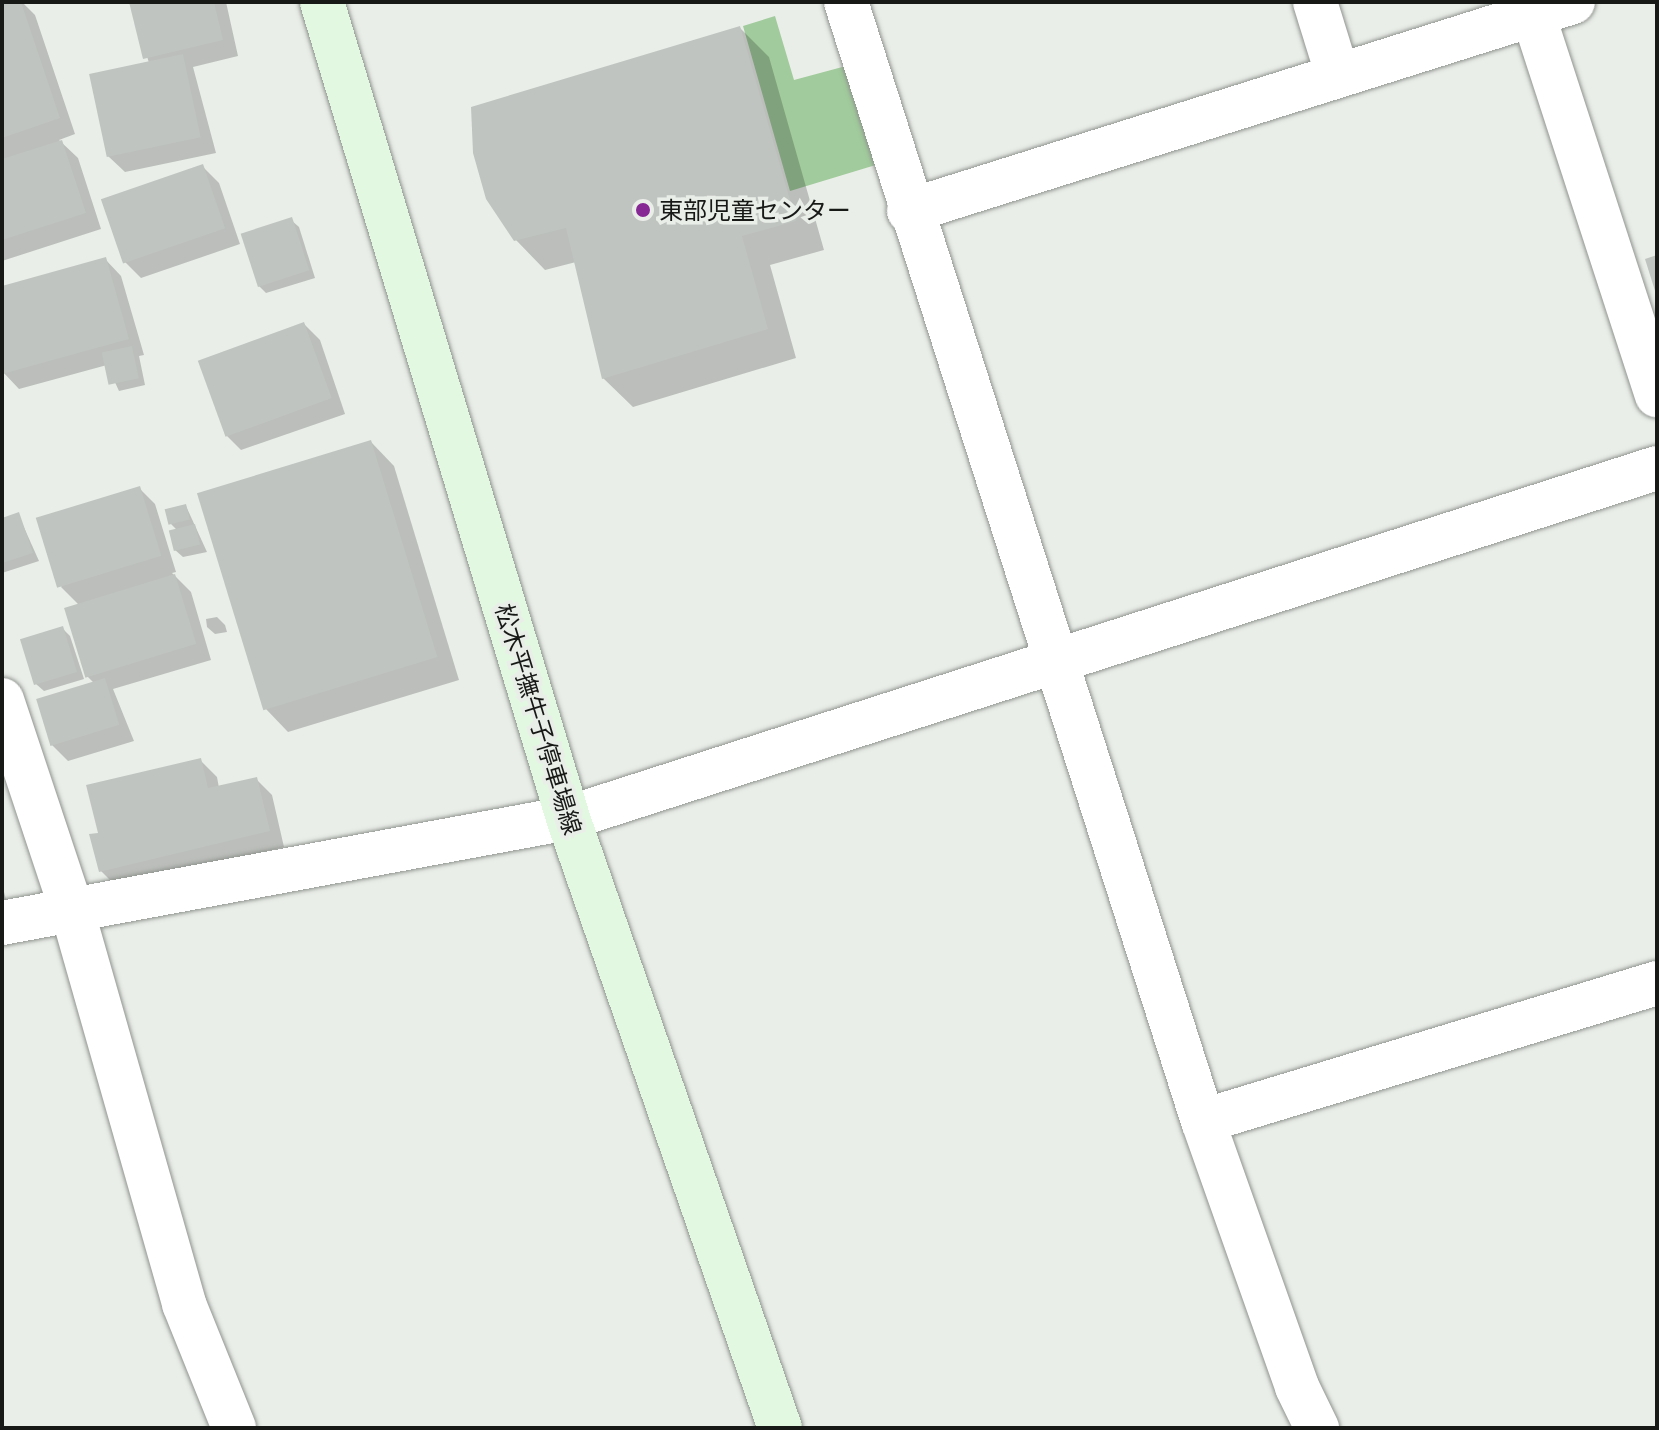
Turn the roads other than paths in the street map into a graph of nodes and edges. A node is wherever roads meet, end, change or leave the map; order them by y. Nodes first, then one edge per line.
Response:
1 (322, 2) edge
2 (846, 2) edge
3 (1315, 2) edge
4 (1553, 8) edge
5 (1337, 73) junction
6 (909, 211) junction
7 (1657, 395) edge
8 (1657, 468) edge
9 (1059, 664) junction
10 (2, 700) edge
11 (568, 818) junction
12 (72, 910) junction
13 (2, 923) edge
14 (1657, 983) edge
15 (1203, 1121) junction
16 (234, 1428) edge
17 (780, 1428) edge
18 (1317, 1428) edge

1 - 11 main road, 松木平撫牛子停車場線
2 - 6 street
3 - 5 street
4 - 5 street
4 - 7 street
5 - 6 street
6 - 9 street
8 - 9 street
9 - 11 street
9 - 15 street
10 - 12 street
11 - 12 street
11 - 17 main road, 松木平撫牛子停車場線
12 - 13 street
12 - 16 street
14 - 15 street
15 - 18 street

